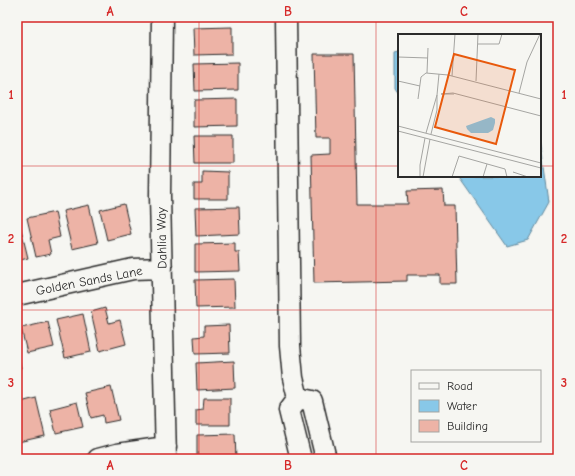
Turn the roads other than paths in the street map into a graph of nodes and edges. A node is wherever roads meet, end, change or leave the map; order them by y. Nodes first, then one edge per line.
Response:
1 (162, 17) edge
2 (286, 17) edge
3 (162, 268) junction
4 (17, 295) edge
5 (298, 398) junction
6 (166, 453) edge
7 (98, 459) edge
8 (301, 459) edge
9 (326, 459) edge

1 - 3 street, Dahlia Way
2 - 5 street
3 - 4 street, Golden Sands Lane
3 - 6 street, Dahlia Way
5 - 8 street
5 - 9 street
6 - 7 street

